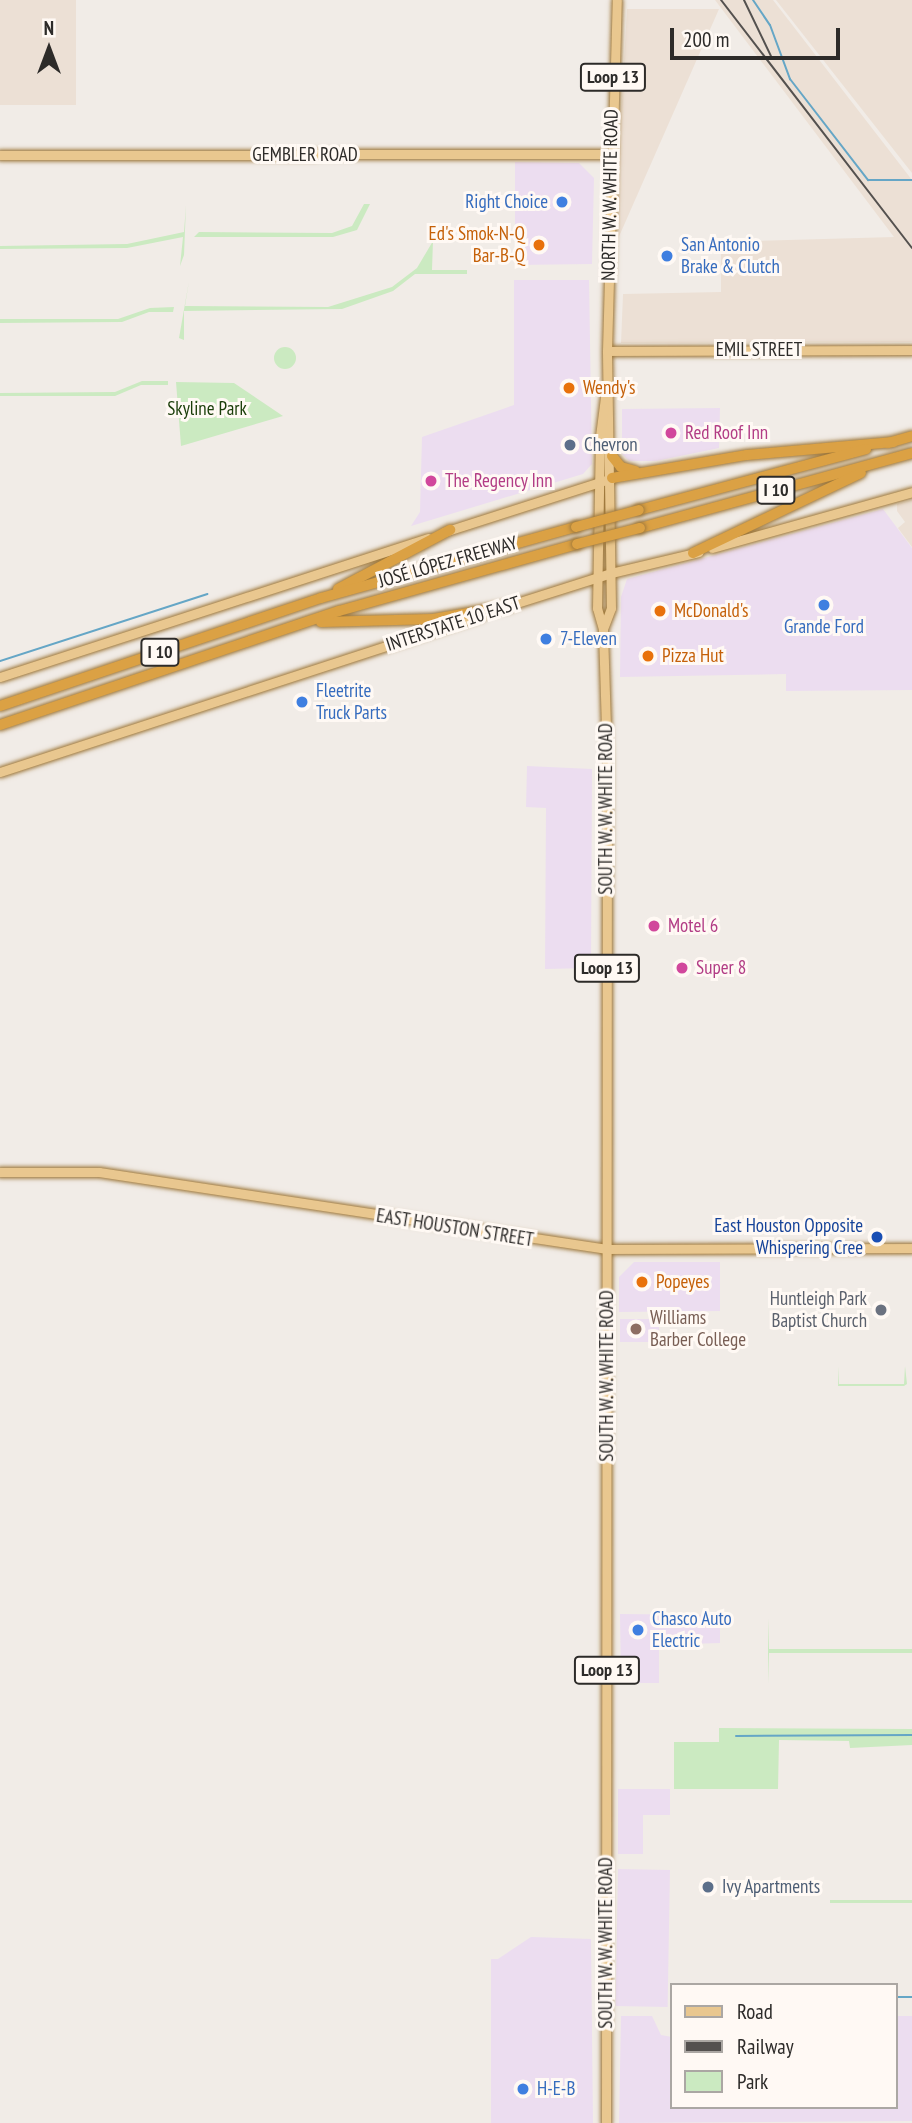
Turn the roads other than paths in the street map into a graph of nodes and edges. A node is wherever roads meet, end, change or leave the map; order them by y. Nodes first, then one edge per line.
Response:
1 (617, 0) edge
2 (610, 154) junction
3 (0, 155) edge
4 (912, 350) edge
5 (607, 351) junction
6 (606, 390) junction
7 (912, 436) edge
8 (893, 442) junction
9 (912, 453) edge
10 (612, 456) junction
11 (893, 458) junction
12 (642, 472) junction
13 (612, 478) junction
14 (598, 480) junction
15 (912, 492) edge
16 (450, 530) junction
17 (693, 553) junction
18 (611, 573) junction
19 (597, 578) junction
20 (321, 598) junction
21 (510, 606) junction
22 (290, 626) junction
23 (603, 629) junction
24 (0, 677) edge
25 (0, 706) edge
26 (0, 725) edge
27 (0, 772) edge
28 (0, 1172) edge
29 (912, 1248) edge
30 (607, 1249) junction
31 (606, 2123) edge

1 - 2 main road, NORTH W. W. WHITE ROAD / Loop 13
2 - 3 main road, GEMBLER ROAD
2 - 5 main road, NORTH W. W. WHITE ROAD / Loop 13
4 - 5 main road, EMIL STREET
5 - 6 main road, NORTH W. W. WHITE ROAD / Loop 13
6 - 10 main road, NORTH W. W. WHITE ROAD / Loop 13
6 - 14 main road, NORTH W. W. WHITE ROAD / Loop 13
7 - 8 highway, JOSÉ LÓPEZ FREEWAY / I 10
8 - 12 highway
8 - 20 highway, JOSÉ LÓPEZ FREEWAY / I 10, bridge
9 - 11 highway, JOSÉ LÓPEZ FREEWAY / I 10
10 - 12 highway
10 - 13 main road, NORTH W. W. WHITE ROAD / Loop 13
11 - 17 highway
11 - 22 highway, JOSÉ LÓPEZ FREEWAY / I 10, bridge
12 - 13 highway
13 - 14 main road
13 - 18 main road, NORTH W. W. WHITE ROAD / Loop 13
14 - 16 main road
14 - 19 main road, SOUTH W. W. WHITE ROAD / Loop 13
15 - 17 main road, INTERSTATE 10 EAST
16 - 20 highway
16 - 24 main road
17 - 18 main road, INTERSTATE 10 EAST
18 - 19 main road, INTERSTATE 10 EAST
18 - 23 main road, SOUTH W. W. WHITE ROAD / Loop 13
19 - 21 main road, INTERSTATE 10 EAST
19 - 23 main road, SOUTH W. W. WHITE ROAD / Loop 13
20 - 25 highway, JOSÉ LÓPEZ FREEWAY / I 10
21 - 22 highway
21 - 27 main road, INTERSTATE 10 EAST
22 - 26 highway, JOSÉ LÓPEZ FREEWAY / I 10
23 - 30 main road, SOUTH W. W. WHITE ROAD / Loop 13
28 - 30 main road, EAST HOUSTON STREET
29 - 30 main road, EAST HOUSTON STREET
30 - 31 main road, SOUTH W. W. WHITE ROAD / Loop 13

